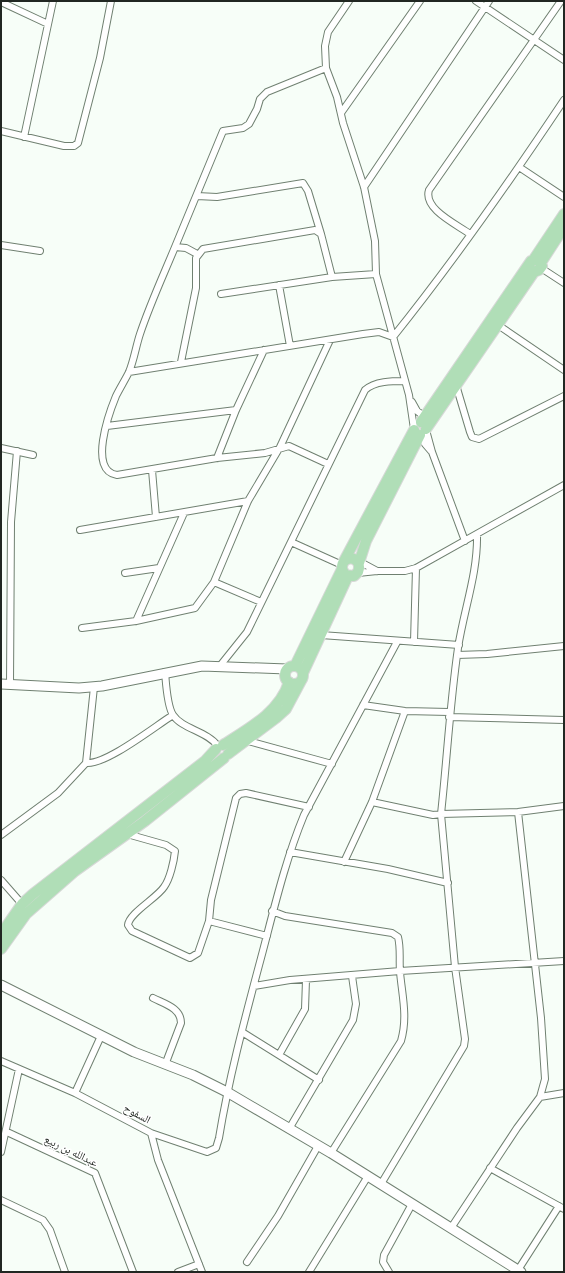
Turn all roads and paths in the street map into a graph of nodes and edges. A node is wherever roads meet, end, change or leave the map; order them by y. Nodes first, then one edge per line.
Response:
1 (53, 1) edge
2 (111, 1) edge
3 (349, 1) edge
4 (420, 1) edge
5 (476, 1) edge
6 (489, 1) edge
7 (561, 1) edge
8 (1, 2) edge
9 (485, 7) junction
10 (48, 24) junction
11 (534, 41) junction
12 (564, 60) edge
13 (326, 68) junction
14 (564, 100) edge
15 (341, 113) junction
16 (1, 131) edge
17 (24, 137) junction
18 (519, 167) junction
19 (364, 187) junction
20 (197, 196) junction
21 (564, 197) edge
22 (564, 214) edge
23 (564, 227) edge
24 (322, 234) junction
25 (470, 234) junction
26 (1, 245) edge
27 (175, 247) junction
28 (40, 251) dead end
29 (197, 254) junction
30 (536, 265) junction
31 (376, 274) junction
32 (332, 277) junction
33 (564, 283) edge
34 (279, 285) junction
35 (221, 294) dead end
36 (498, 325) junction
37 (393, 337) junction
38 (330, 340) junction
39 (290, 346) junction
40 (264, 350) junction
41 (181, 362) junction
42 (564, 370) edge
43 (129, 372) junction
44 (405, 382) junction
45 (456, 385) junction
46 (409, 395) junction
47 (564, 396) edge
48 (236, 410) junction
49 (107, 426) junction
50 (421, 428) junction
51 (280, 447) junction
52 (1, 448) edge
53 (17, 451) junction
54 (33, 455) dead end
55 (217, 458) junction
56 (328, 464) junction
57 (152, 470) junction
58 (564, 485) edge
59 (248, 501) junction
60 (184, 513) junction
61 (156, 517) junction
62 (80, 530) dead end
63 (477, 534) junction
64 (465, 541) junction
65 (291, 542) junction
66 (350, 567) junction
67 (159, 568) junction
68 (416, 568) junction
69 (125, 573) dead end
70 (214, 582) junction
71 (261, 602) junction
72 (136, 621) junction
73 (82, 628) dead end
74 (320, 635) junction
75 (397, 642) junction
76 (414, 642) junction
77 (459, 645) junction
78 (564, 646) edge
79 (457, 655) junction
80 (219, 667) junction
81 (165, 672) junction
82 (294, 674) junction
83 (4, 683) edge
84 (94, 687) junction
85 (363, 705) junction
86 (405, 711) junction
87 (173, 715) junction
88 (449, 715) junction
89 (564, 720) edge
90 (248, 741) junction
91 (219, 747) junction
92 (226, 756) junction
93 (86, 763) junction
94 (332, 764) junction
95 (372, 802) junction
96 (564, 806) edge
97 (308, 807) junction
98 (518, 812) junction
99 (441, 814) junction
100 (127, 834) junction
101 (1, 835) edge
102 (290, 852) junction
103 (344, 862) junction
104 (1, 880) edge
105 (448, 882) junction
106 (22, 904) junction
107 (272, 911) junction
108 (209, 921) junction
109 (1, 934) edge
110 (267, 936) junction
111 (1, 949) edge
112 (564, 961) edge
113 (533, 963) junction
114 (455, 968) junction
115 (400, 971) junction
116 (352, 976) junction
117 (306, 980) junction
118 (3, 984) edge
119 (254, 986) junction
120 (153, 998) dead end
121 (242, 1032) junction
122 (101, 1036) junction
123 (280, 1055) junction
124 (1, 1061) edge
125 (165, 1065) junction
126 (19, 1069) junction
127 (319, 1080) junction
128 (227, 1092) junction
129 (75, 1093) junction
130 (564, 1093) edge
131 (540, 1097) junction
132 (289, 1129) junction
133 (7, 1132) junction
134 (152, 1134) junction
135 (318, 1146) junction
136 (1, 1152) edge
137 (331, 1153) junction
138 (490, 1168) junction
139 (368, 1176) junction
140 (381, 1184) junction
141 (1, 1200) edge
142 (412, 1204) junction
143 (561, 1207) edge
144 (451, 1228) junction
145 (247, 1262) dead end
146 (199, 1264) junction
147 (520, 1271) edge
148 (65, 1272) edge
149 (133, 1272) edge
150 (178, 1272) edge
151 (202, 1272) edge
152 (309, 1272) edge
153 (389, 1272) edge

1 - 10 street
2 - 17 street
3 - 13 street
4 - 15 street
5 - 9 street
6 - 9 street
7 - 11 street
8 - 10 street
9 - 11 street
9 - 19 street
10 - 17 street
11 - 12 street
11 - 25 street
13 - 15 street
13 - 20 street
14 - 18 street
15 - 19 street
16 - 17 street
18 - 21 street
18 - 25 street
19 - 31 street
20 - 24 street
20 - 27 street
22 - 30 main road
23 - 30 main road
24 - 29 street
24 - 32 street
25 - 37 street
26 - 28 street
27 - 29 street
27 - 43 street
29 - 41 street
30 - 33 street
30 - 36 main road
30 - 50 main road
31 - 32 street
31 - 37 street
32 - 34 street
34 - 35 street
34 - 39 street
36 - 42 street
36 - 45 main road
37 - 38 street
37 - 44 street
38 - 39 street
38 - 51 street
39 - 40 street
40 - 41 street
40 - 48 street
41 - 43 street
43 - 49 street
44 - 46 street
44 - 56 street
45 - 47 street
45 - 50 main road
46 - 50 street
46 - 50 street
48 - 49 street
48 - 55 street
49 - 57 street
50 - 64 street
50 - 66 main road
50 - 66 main road
51 - 55 street
51 - 56 street
51 - 59 street
52 - 53 street
53 - 54 street
53 - 83 street
55 - 57 street
56 - 65 street
57 - 61 street
58 - 63 street
59 - 60 street
59 - 70 street
60 - 61 street
60 - 67 street
61 - 62 street
63 - 64 street
63 - 77 street
64 - 68 street
65 - 66 street
65 - 71 street
66 - 68 street
66 - 74 main road
66 - 82 main road
67 - 69 street
67 - 72 street
68 - 76 street
70 - 71 street
70 - 72 street
71 - 80 street
72 - 73 street
74 - 75 street
74 - 82 main road
75 - 76 street
75 - 85 street
76 - 77 street
77 - 79 street
78 - 79 street
79 - 88 street
80 - 81 street
80 - 82 street
81 - 84 street
81 - 87 street
82 - 90 main road
82 - 91 main road
83 - 84 street
84 - 93 street
85 - 86 street
85 - 94 street
86 - 88 street
86 - 95 street
87 - 91 street
87 - 93 street
88 - 89 street
88 - 99 street
90 - 92 main road
90 - 94 street
91 - 92 main road
91 - 106 main road
92 - 100 main road
93 - 101 street
94 - 97 street
95 - 99 street
95 - 103 street
96 - 98 street
97 - 102 street
97 - 108 street
98 - 99 street
98 - 113 street
99 - 105 street
100 - 108 street
100 - 111 main road
102 - 103 street
102 - 107 street
103 - 105 street
104 - 106 street
105 - 114 street
106 - 109 main road
107 - 110 street
107 - 115 street
108 - 110 street
110 - 119 street
112 - 113 street
113 - 114 street
113 - 131 street
114 - 115 street
114 - 140 street
115 - 116 street
115 - 137 street
116 - 117 street
116 - 127 street
117 - 119 street
117 - 123 street
118 - 122 street
119 - 121 street
120 - 125 street
121 - 123 street
121 - 128 street
122 - 125 street
122 - 129 street
123 - 127 street
124 - 126 street, السفوح
125 - 128 street
126 - 129 street, السفوح
126 - 133 street
127 - 132 street
128 - 132 street
128 - 134 street
129 - 134 street, السفوح
130 - 131 street
131 - 138 street
132 - 135 street
133 - 136 street
133 - 149 street, عبدالله بن ربيع
134 - 146 street, السفوح
135 - 137 street
135 - 145 street
137 - 139 street
138 - 143 street
138 - 144 street
139 - 140 street
139 - 152 street
140 - 142 street
141 - 148 street
142 - 144 street
142 - 153 street
143 - 147 street
144 - 147 street
146 - 150 street
146 - 151 street, السفوح

